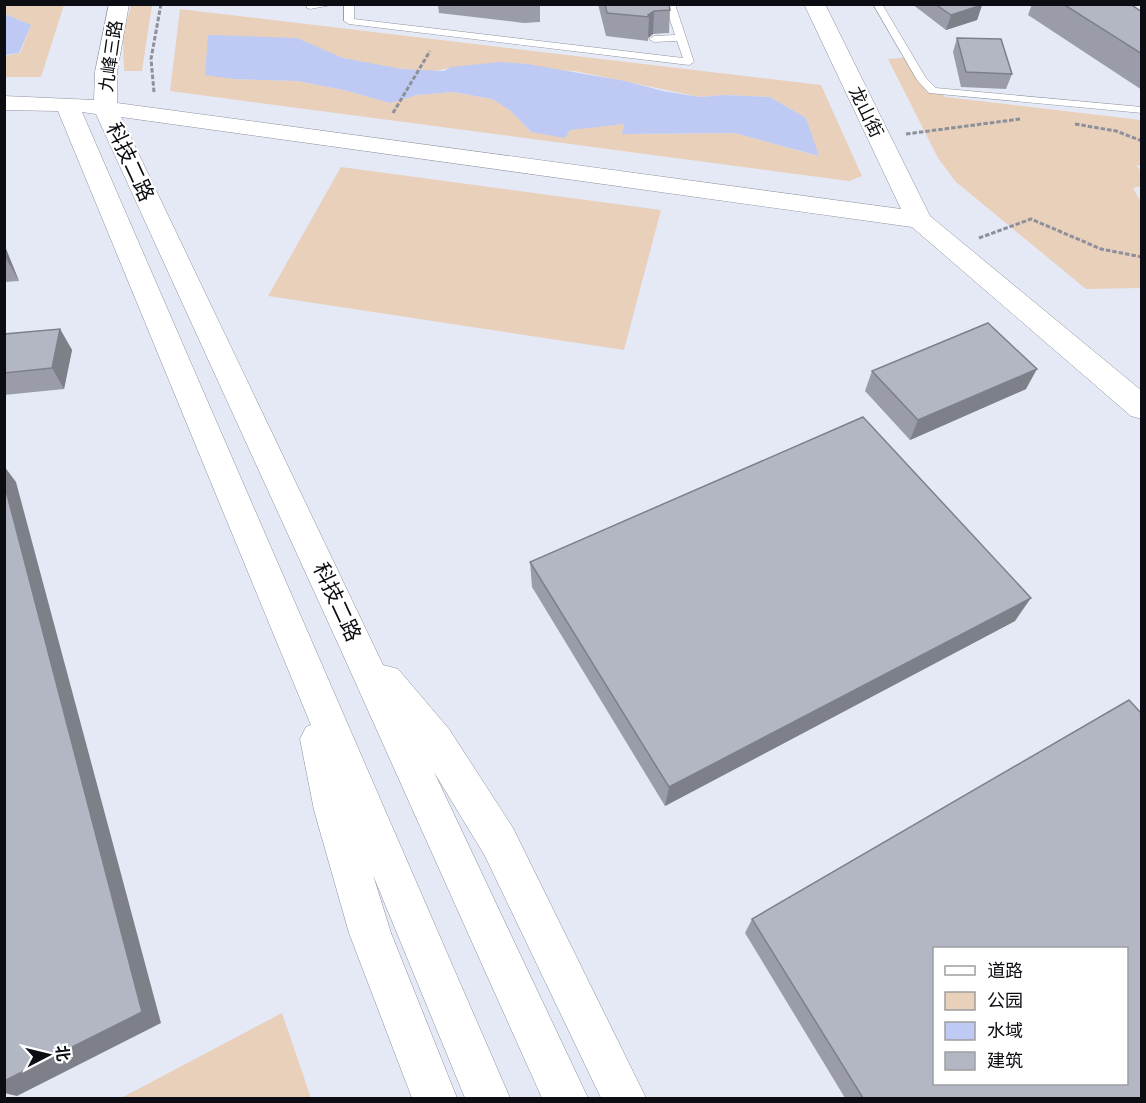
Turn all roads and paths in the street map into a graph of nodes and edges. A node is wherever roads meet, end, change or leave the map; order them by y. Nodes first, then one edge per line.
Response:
1 (119, 4) edge
2 (161, 4) edge
3 (333, 4) edge
4 (349, 4) edge
5 (670, 4) edge
6 (814, 4) edge
7 (877, 4) edge
8 (310, 6) edge
9 (681, 38) junction
10 (654, 39) dead end
11 (430, 51) dead end
12 (154, 92) dead end
13 (4, 103) edge
14 (67, 104) junction
15 (105, 108) junction
16 (1142, 110) edge
17 (393, 113) dead end
18 (1026, 119) dead end
19 (1069, 123) dead end
20 (878, 135) junction
21 (1142, 141) edge
22 (919, 220) junction
23 (952, 248) junction
24 (1142, 257) edge
25 (1142, 408) edge
26 (358, 648) junction
27 (306, 673) junction
28 (434, 1098) edge
29 (487, 1098) edge
30 (565, 1098) edge
31 (624, 1098) edge

1 - 15 street, 九峰三路
2 - 12 path
3 - 8 lane
4 - 9 lane
5 - 9 lane
6 - 20 street, 龙山街
7 - 16 lane
9 - 10 lane
11 - 17 path
13 - 14 street
14 - 15 street
14 - 27 street, 科技二路
15 - 22 street
15 - 26 street, 科技二路
18 - 20 path
19 - 21 path
20 - 22 street, 龙山街
22 - 23 street
23 - 24 path
23 - 25 street
26 - 30 street, 科技二路
26 - 31 street
27 - 28 street
27 - 29 street, 科技二路

